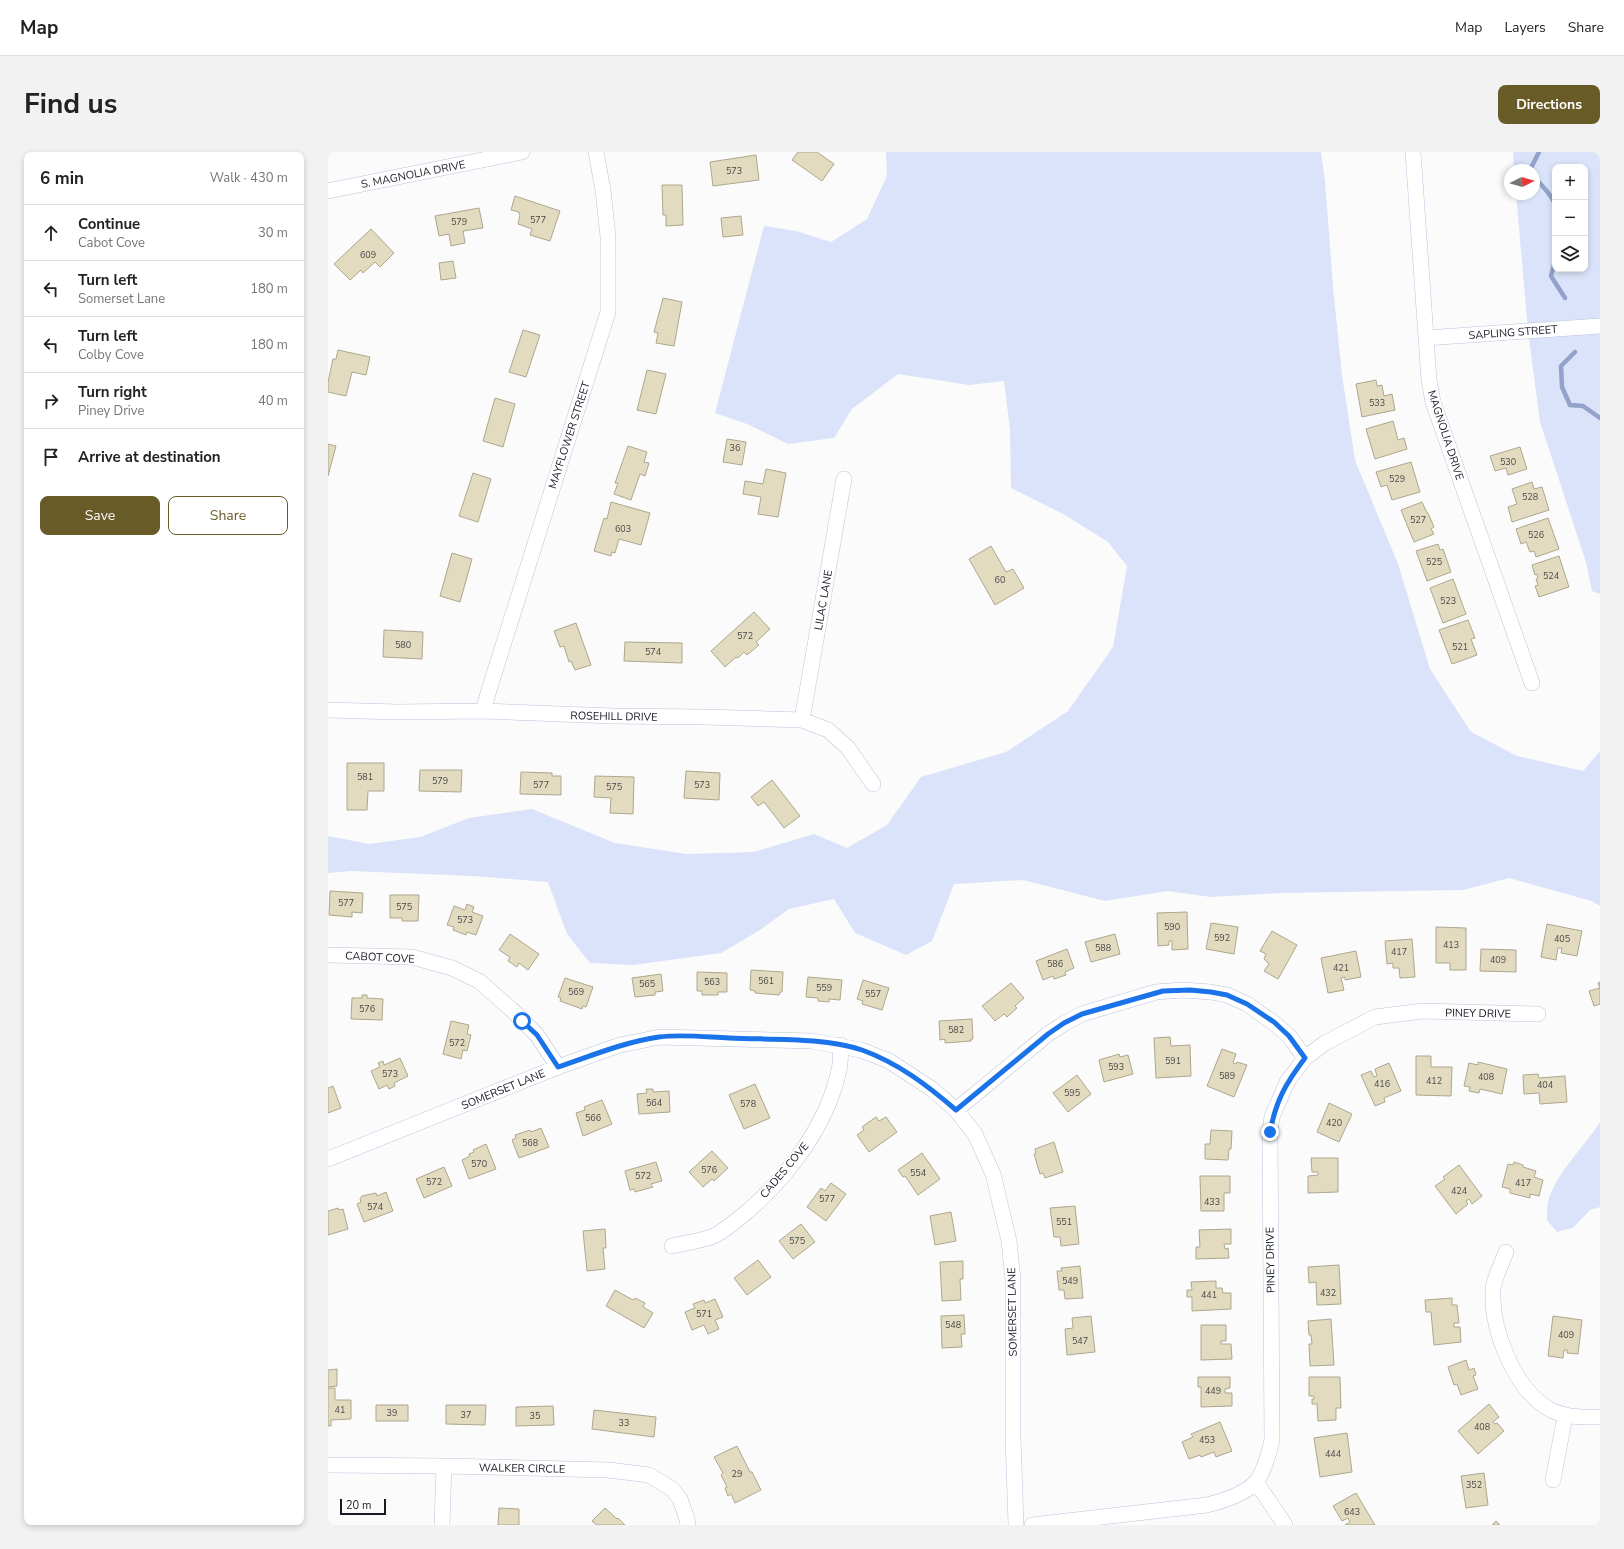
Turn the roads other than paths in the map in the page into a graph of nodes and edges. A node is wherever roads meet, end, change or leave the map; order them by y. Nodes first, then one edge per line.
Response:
1 (522, 152) edge
2 (596, 152) edge
3 (1413, 152) edge
4 (328, 191) edge
5 (1600, 326) edge
6 (1426, 338) junction
7 (844, 480) dead end
8 (1532, 684) dead end
9 (328, 710) edge
10 (483, 711) junction
11 (802, 720) junction
12 (872, 784) dead end
13 (328, 955) edge
14 (1538, 1014) dead end
15 (841, 1045) junction
16 (1305, 1058) junction
17 (558, 1067) junction
18 (956, 1110) junction
19 (328, 1159) edge
20 (672, 1246) dead end
21 (1506, 1252) dead end
22 (1565, 1416) junction
23 (1600, 1417) edge
24 (328, 1465) edge
25 (444, 1466) junction
26 (1554, 1480) dead end
27 (1256, 1482) junction
28 (442, 1525) edge
29 (688, 1525) edge
30 (1016, 1525) edge
31 (1032, 1525) edge
32 (1285, 1525) edge

1 - 4 street, S. MAGNOLIA DRIVE
2 - 10 street, MAYFLOWER STREET
3 - 6 street, MAGNOLIA DRIVE
5 - 6 street, SAPLING STREET
6 - 8 street, MAGNOLIA DRIVE
7 - 11 street, LILAC LANE
9 - 10 street, ROSEHILL DRIVE
10 - 11 street, ROSEHILL DRIVE
11 - 12 street, ROSEHILL DRIVE
13 - 17 street, CABOT COVE
14 - 16 street, PINEY DRIVE
15 - 17 street, SOMERSET LANE
15 - 18 street, SOMERSET LANE
15 - 20 street, CADES COVE
16 - 18 street
16 - 27 street, PINEY DRIVE
17 - 19 street, SOMERSET LANE
18 - 30 street, SOMERSET LANE
21 - 22 street
22 - 23 street
22 - 26 street
24 - 25 street, WALKER CIRCLE
25 - 28 street
25 - 29 street, WALKER CIRCLE
27 - 31 street, PINEY DRIVE
27 - 32 street

